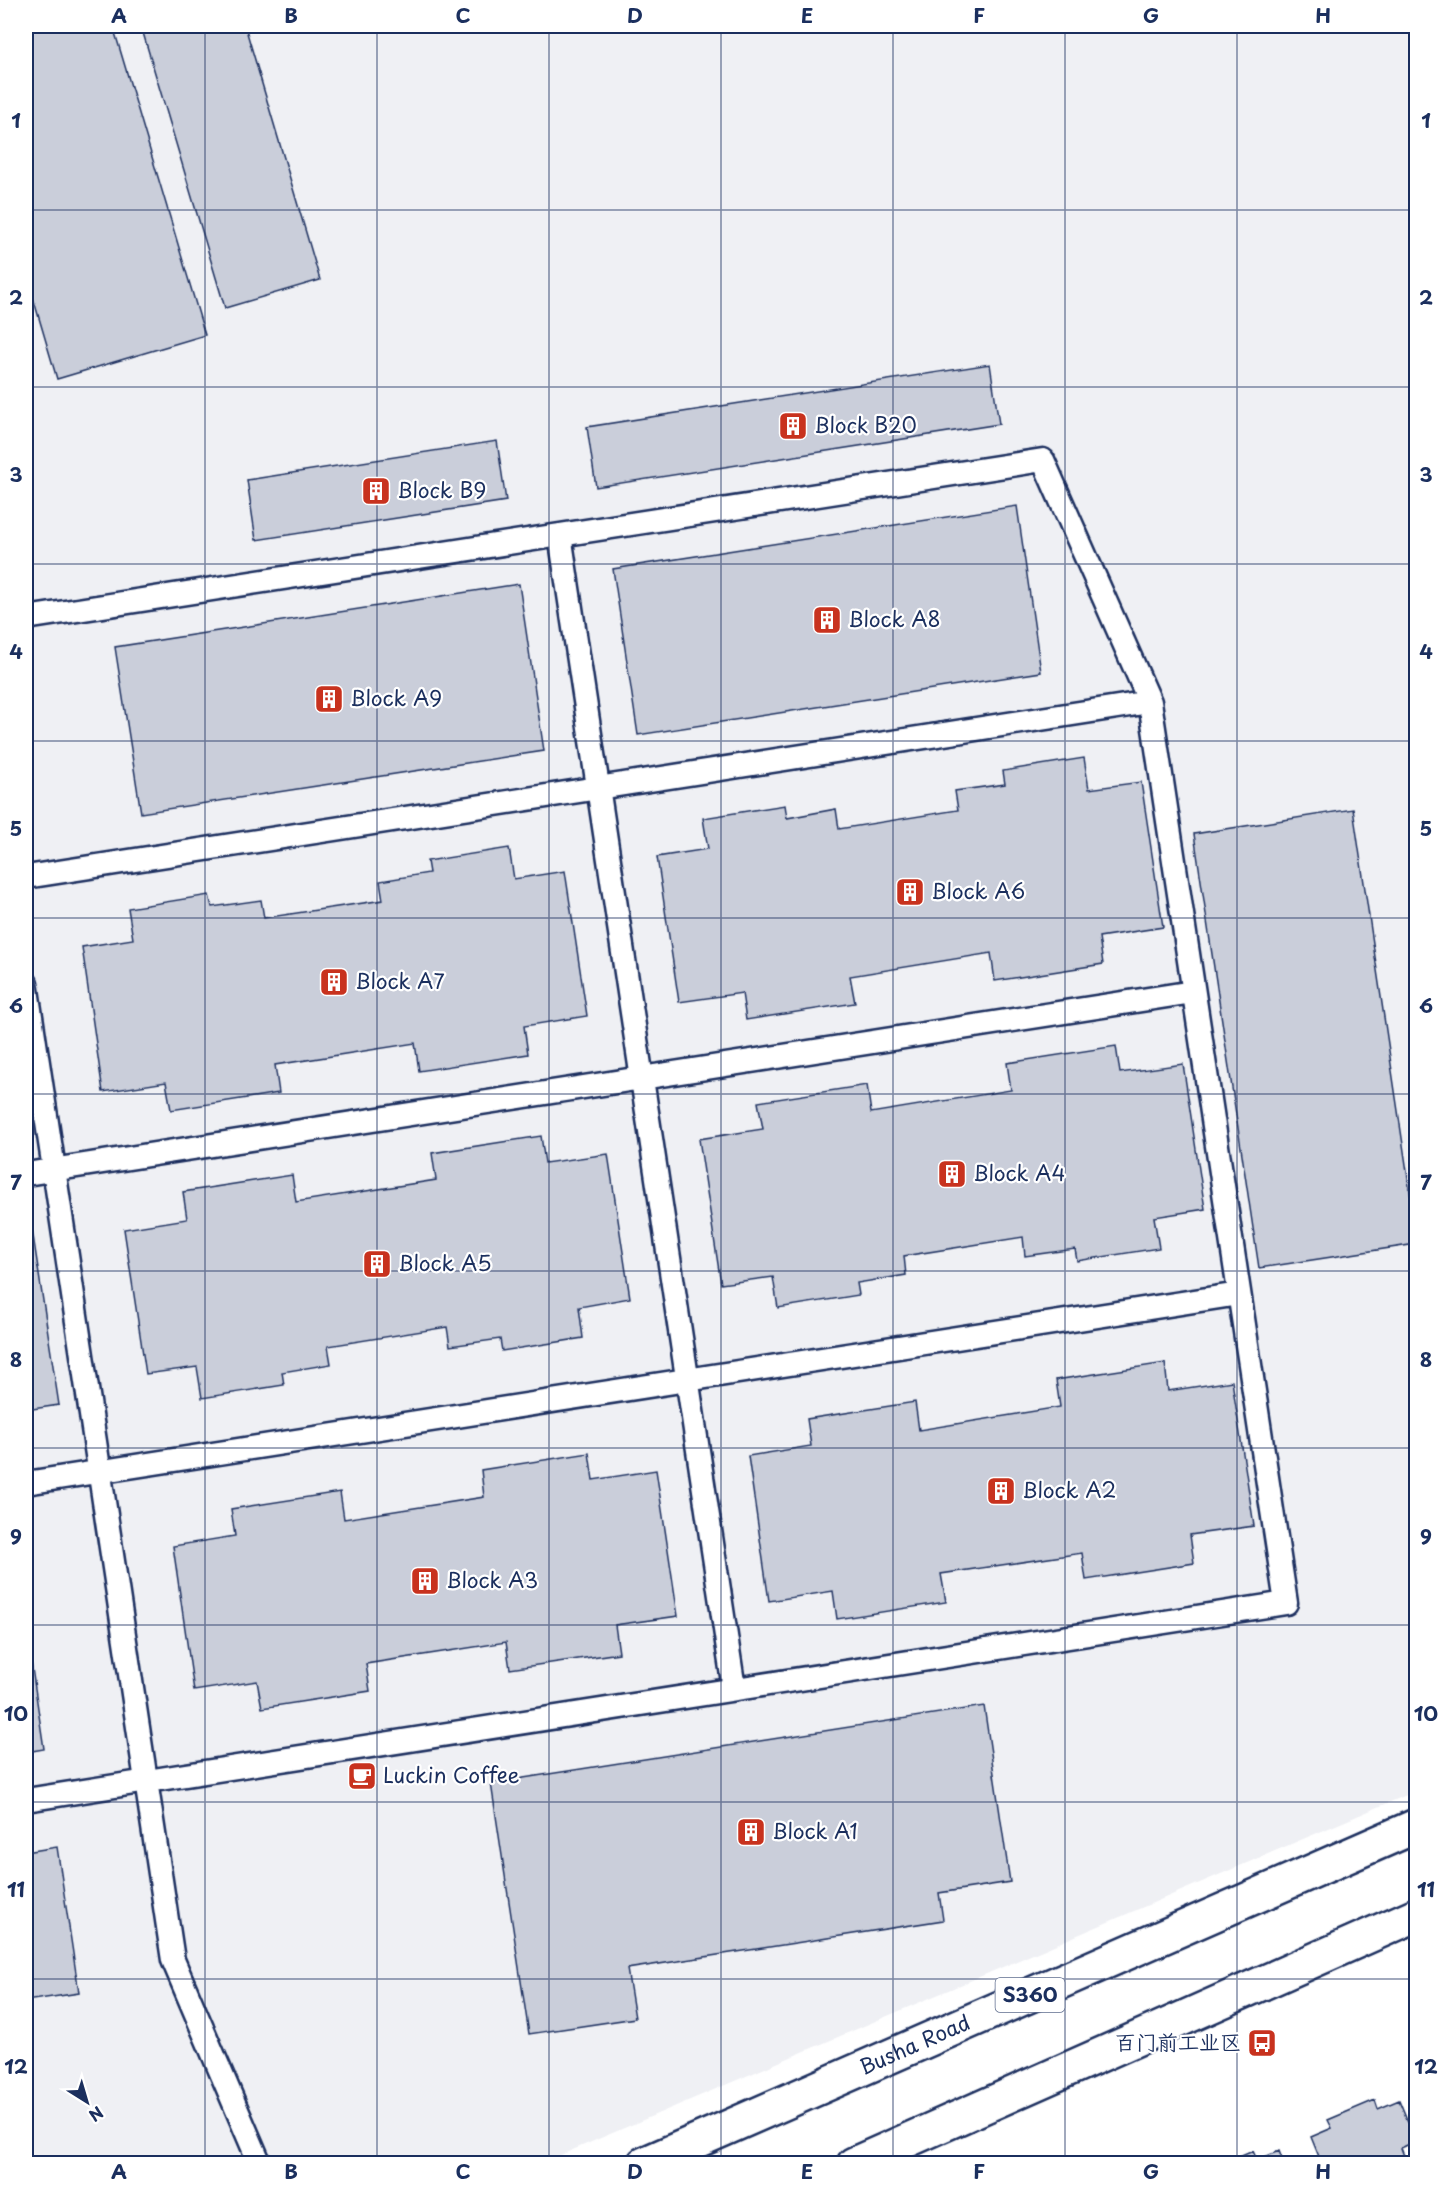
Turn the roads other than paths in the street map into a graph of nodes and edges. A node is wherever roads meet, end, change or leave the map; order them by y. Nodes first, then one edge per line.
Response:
1 (560, 535) junction
2 (26, 618) edge
3 (1150, 702) junction
4 (598, 788) junction
5 (26, 877) edge
6 (26, 983) edge
7 (1193, 992) junction
8 (642, 1078) junction
9 (53, 1170) junction
10 (26, 1174) edge
11 (1239, 1294) junction
12 (687, 1380) junction
13 (99, 1471) junction
14 (26, 1483) edge
15 (734, 1689) junction
16 (146, 1781) junction
17 (26, 1800) edge
18 (1416, 1826) edge
19 (1416, 1915) edge
20 (260, 2163) edge
21 (644, 2163) edge
22 (854, 2163) edge

1 - 2 lane
1 - 3 lane
1 - 4 lane
3 - 4 lane
3 - 7 lane
4 - 5 lane
4 - 8 lane
6 - 9 lane
7 - 8 lane
7 - 11 lane
8 - 9 lane
8 - 12 lane
9 - 10 lane
9 - 13 lane
11 - 12 lane
11 - 15 lane
12 - 13 lane
12 - 15 lane
13 - 14 lane
13 - 16 lane
15 - 16 lane
16 - 17 lane
16 - 20 lane
18 - 21 main road, Busha Road / S360
19 - 22 main road

